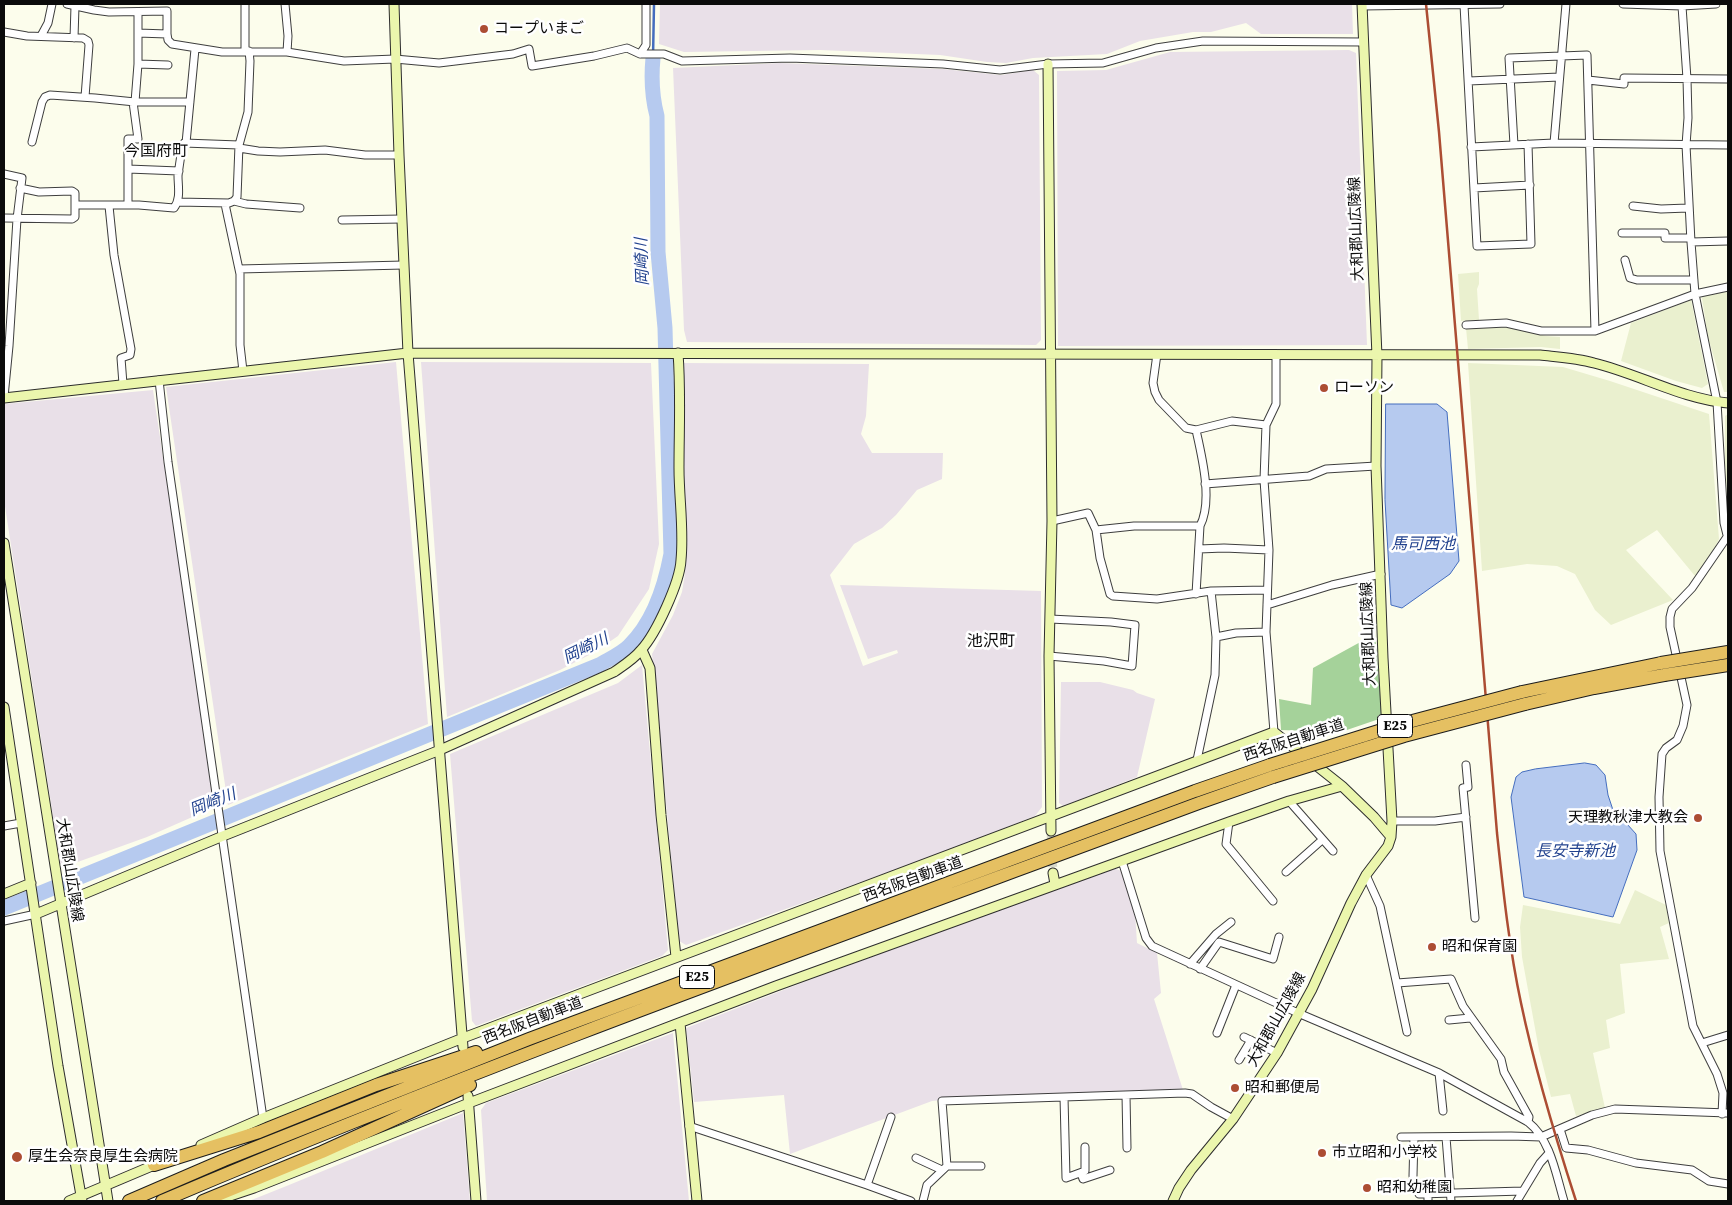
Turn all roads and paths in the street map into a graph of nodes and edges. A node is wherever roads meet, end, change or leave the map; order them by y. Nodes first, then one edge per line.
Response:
1 (52, 4) edge
2 (67, 4) edge
3 (154, 4) edge
4 (245, 4) edge
5 (394, 4) edge
6 (646, 4) edge
7 (1455, 4) edge
8 (1464, 4) edge
9 (1500, 4) edge
10 (1566, 4) edge
11 (1623, 4) edge
12 (1716, 4) edge
13 (1362, 5) edge
14 (75, 6) junction
15 (1682, 6) junction
16 (287, 7) edge
17 (138, 12) junction
18 (150, 12) junction
19 (4, 32) edge
20 (138, 33) junction
21 (167, 34) junction
22 (40, 36) junction
23 (74, 38) junction
24 (1363, 42) junction
25 (195, 48) junction
26 (247, 52) junction
27 (287, 52) junction
28 (642, 54) junction
29 (1562, 55) junction
30 (395, 59) junction
31 (138, 64) junction
32 (1048, 64) junction
33 (168, 65) dead end
34 (1559, 77) junction
35 (1510, 79) junction
36 (1687, 79) junction
37 (1728, 79) edge
38 (1588, 80) junction
39 (1469, 81) junction
40 (85, 97) junction
41 (134, 102) junction
42 (190, 102) junction
43 (32, 142) dead end
44 (186, 143) junction
45 (1554, 143) junction
46 (1590, 143) junction
47 (1514, 144) junction
48 (1528, 144) junction
49 (1686, 145) junction
50 (1728, 145) edge
51 (239, 147) junction
52 (1471, 147) junction
53 (398, 155) junction
54 (128, 169) junction
55 (179, 171) junction
56 (4, 174) edge
57 (1530, 185) junction
58 (20, 188) junction
59 (1474, 188) junction
60 (234, 201) junction
61 (177, 202) junction
62 (225, 204) junction
63 (75, 205) junction
64 (128, 205) junction
65 (109, 206) junction
66 (1633, 206) dead end
67 (300, 208) dead end
68 (1688, 208) junction
69 (4, 218) edge
70 (17, 219) junction
71 (402, 219) junction
72 (342, 220) dead end
73 (1622, 233) dead end
74 (1690, 240) junction
75 (1728, 241) edge
76 (1625, 260) dead end
77 (404, 264) junction
78 (239, 269) junction
79 (1694, 280) junction
80 (1728, 287) edge
81 (1695, 294) junction
82 (1466, 325) dead end
83 (1595, 331) junction
84 (408, 353) junction
85 (676, 353) junction
86 (1157, 354) junction
87 (1049, 355) junction
88 (1276, 355) junction
89 (1377, 356) junction
90 (243, 371) junction
91 (159, 380) junction
92 (123, 384) junction
93 (4, 397) edge
94 (1718, 402) junction
95 (1728, 403) edge
96 (1266, 425) junction
97 (1196, 430) junction
98 (1376, 466) junction
99 (1264, 480) junction
100 (1206, 484) junction
101 (1052, 521) junction
102 (1200, 526) junction
103 (1096, 530) junction
104 (1728, 538) edge
105 (4, 543) edge
106 (1199, 549) junction
107 (1269, 550) junction
108 (1381, 574) junction
109 (1267, 590) junction
110 (1211, 591) junction
111 (1196, 594) junction
112 (1267, 605) junction
113 (1050, 618) junction
114 (1266, 632) junction
115 (1216, 637) junction
116 (642, 650) junction
117 (1728, 652) edge
118 (1049, 656) junction
119 (1728, 665) edge
120 (1663, 669) junction
121 (4, 707) edge
122 (1274, 732) junction
123 (440, 747) junction
124 (1197, 760) junction
125 (1466, 765) dead end
126 (1272, 771) junction
127 (1342, 786) junction
128 (1289, 801) junction
129 (1050, 817) junction
130 (1466, 817) junction
131 (1392, 820) junction
132 (1229, 822) junction
133 (22, 823) junction
134 (4, 826) edge
135 (1051, 831) tunnel mouth
136 (223, 834) junction
137 (1391, 837) junction
138 (1322, 840) junction
139 (1333, 851) dead end
140 (1122, 861) junction
141 (1286, 872) dead end
142 (1053, 873) tunnel mouth
143 (1366, 875) junction
144 (1055, 884) junction
145 (32, 885) junction
146 (4, 894) edge
147 (1273, 901) dead end
148 (60, 902) junction
149 (35, 911) junction
150 (1475, 918) dead end
151 (4, 922) edge
152 (1231, 922) dead end
153 (1279, 937) dead end
154 (676, 957) junction
155 (1190, 964) junction
156 (1200, 969) junction
157 (1397, 983) junction
158 (1236, 985) junction
159 (661, 991) junction
160 (1298, 1013) junction
161 (1470, 1018) junction
162 (1449, 1020) dead end
163 (680, 1023) junction
164 (1407, 1032) dead end
165 (1217, 1033) dead end
166 (1728, 1034) edge
167 (463, 1042) junction
168 (558, 1042) junction
169 (1702, 1043) junction
170 (1277, 1053) junction
171 (1239, 1060) dead end
172 (1438, 1073) junction
173 (1126, 1095) junction
174 (1064, 1097) junction
175 (468, 1099) junction
176 (1443, 1111) dead end
177 (1725, 1113) edge
178 (891, 1117) dead end
179 (263, 1118) junction
180 (1233, 1119) junction
181 (1528, 1122) junction
182 (689, 1126) junction
183 (1560, 1128) junction
184 (1401, 1137) dead end
185 (1414, 1137) junction
186 (1446, 1138) junction
187 (1541, 1138) junction
188 (1085, 1147) dead end
189 (1127, 1148) dead end
190 (1549, 1153) junction
191 (916, 1158) dead end
192 (154, 1166) junction
193 (981, 1166) dead end
194 (944, 1168) junction
195 (1110, 1170) dead end
196 (1081, 1173) junction
197 (1413, 1176) dead end
198 (1728, 1184) edge
199 (106, 1185) junction
200 (867, 1185) junction
201 (1523, 1191) junction
202 (1488, 1192) junction
203 (1451, 1193) junction
204 (1419, 1194) dead end
205 (1428, 1197) edge
206 (81, 1198) edge
207 (69, 1201) edge
208 (108, 1201) edge
209 (129, 1201) edge
210 (162, 1201) edge
211 (203, 1201) edge
212 (215, 1201) edge
213 (476, 1201) edge
214 (697, 1201) edge
215 (911, 1201) edge
216 (923, 1201) edge
217 (1173, 1201) edge
218 (1451, 1201) edge
219 (1485, 1201) edge
220 (1517, 1201) edge
221 (1564, 1201) edge

1 - 22 street
2 - 14 street
3 - 18 street
4 - 26 street
5 - 30 street
6 - 28 street
7 - 8 street
7 - 13 street
8 - 9 street
8 - 39 street
10 - 29 street
11 - 15 street
12 - 15 street
13 - 24 street, 大和郡山広陵線
14 - 17 street
14 - 23 street
15 - 36 street
16 - 27 street
17 - 18 street
17 - 20 street
18 - 21 street
19 - 22 street
20 - 21 street
20 - 31 street
21 - 25 street
22 - 23 street
23 - 40 street
24 - 32 street
24 - 89 street, 大和郡山広陵線
25 - 26 street
25 - 42 street
26 - 27 street
26 - 51 street
27 - 30 street
28 - 30 street
28 - 32 street
29 - 34 street
29 - 35 street
29 - 38 street
30 - 53 street
31 - 33 street
31 - 41 street
32 - 87 street
34 - 35 street
34 - 45 street
35 - 39 street
35 - 47 street
36 - 37 street
36 - 38 street
36 - 49 street
38 - 46 street
39 - 52 street
40 - 41 street
40 - 43 street
41 - 42 street
41 - 54 street
42 - 44 street
44 - 51 street
44 - 55 street
45 - 46 street
45 - 48 street
46 - 49 street
46 - 83 street
47 - 48 street
47 - 52 street
48 - 57 street
49 - 50 street
49 - 68 street
51 - 53 street
51 - 60 street
52 - 59 street
53 - 71 street
54 - 55 street
54 - 64 street
55 - 61 street
56 - 58 street
57 - 59 street
57 - 59 street
58 - 63 street
58 - 70 street
60 - 62 street
60 - 67 street
61 - 62 street
61 - 64 street
62 - 78 street
63 - 65 street
63 - 70 street
64 - 65 street
65 - 92 street
66 - 68 street
68 - 74 street
69 - 70 street
70 - 93 street
71 - 72 street
71 - 77 street
73 - 74 street
74 - 75 street
74 - 79 street
76 - 79 street
77 - 78 street
77 - 84 street
78 - 90 street
79 - 81 street
80 - 81 street
81 - 83 street
81 - 94 street
82 - 83 street
84 - 85 street
84 - 90 street
84 - 123 street
85 - 87 street
85 - 116 street
86 - 87 street
86 - 88 street
86 - 97 street
87 - 101 street
88 - 89 street
88 - 96 street
89 - 94 street
89 - 98 street, 大和郡山広陵線
90 - 91 street
91 - 92 street
91 - 136 street
92 - 93 street
94 - 95 street
94 - 104 street
96 - 97 street
96 - 99 street
97 - 100 street
98 - 99 street
98 - 108 street, 大和郡山広陵線
99 - 100 street
99 - 107 street
100 - 102 street
101 - 103 street
101 - 113 street
102 - 103 street
102 - 106 street
103 - 111 street
104 - 169 street
105 - 148 street, 大和郡山広陵線
106 - 107 street
106 - 111 street
107 - 109 street
108 - 112 street
108 - 131 street, 大和郡山広陵線
109 - 110 street
109 - 112 street
110 - 111 street
110 - 115 street
112 - 114 street
113 - 118 street
113 - 118 street
114 - 115 street
114 - 122 street
115 - 124 street
116 - 123 street
116 - 154 street
117 - 120 highway, 西名阪自動車道 / E25, bridge
118 - 129 street
119 - 120 highway, 西名阪自動車道 / E25, bridge
120 - 126 highway, 西名阪自動車道 / E25, bridge
121 - 133 street
122 - 124 street
122 - 127 street
123 - 136 street
123 - 167 street
124 - 129 street
125 - 130 street
126 - 159 highway, 西名阪自動車道 / E25
126 - 168 highway, 西名阪自動車道 / E25
127 - 128 street
127 - 137 street
128 - 132 street
128 - 138 street
129 - 135 street
129 - 154 street
130 - 131 street
130 - 150 street
131 - 137 street, 大和郡山広陵線
132 - 140 street
132 - 147 street
133 - 134 street
133 - 145 street
136 - 148 street
136 - 179 street
137 - 143 street, 大和郡山広陵線
138 - 139 street
138 - 141 street
140 - 144 street
140 - 155 street
142 - 144 street
143 - 157 street
143 - 160 street, 大和郡山広陵線
144 - 163 street
145 - 146 street
145 - 149 street
148 - 149 street
148 - 199 street, 大和郡山広陵線
149 - 151 street
149 - 206 street
152 - 155 street
153 - 156 street
154 - 167 street
155 - 156 street
156 - 158 street
157 - 161 street
157 - 164 street
158 - 160 street
158 - 165 street
159 - 192 highway
159 - 209 highway, 西名阪自動車道 / E25
160 - 170 street, 大和郡山広陵線
160 - 172 street
161 - 162 street
161 - 181 street
163 - 175 street
163 - 182 street
166 - 169 street
167 - 179 street
168 - 210 highway, 西名阪自動車道 / E25
168 - 211 highway
169 - 177 street
170 - 171 street
170 - 180 street, 大和郡山広陵線
172 - 176 street
172 - 181 street
173 - 174 street
173 - 180 street
173 - 189 street
174 - 194 street
174 - 196 street
175 - 212 street
175 - 213 street
177 - 183 street
178 - 200 street
179 - 192 street
180 - 217 street, 大和郡山広陵線
181 - 187 street
182 - 200 street
182 - 214 street
183 - 187 street
183 - 198 street
184 - 185 street
185 - 186 street
185 - 197 street
186 - 187 street
186 - 203 street
187 - 190 street
188 - 196 street
190 - 201 street
190 - 221 street
191 - 194 street
192 - 199 street
193 - 194 street
194 - 216 street
195 - 196 street
199 - 206 street
199 - 208 street, 大和郡山広陵線
200 - 215 street
201 - 202 street
201 - 220 street
202 - 203 street
202 - 219 street
203 - 205 street
203 - 218 street
204 - 205 street
206 - 207 street

